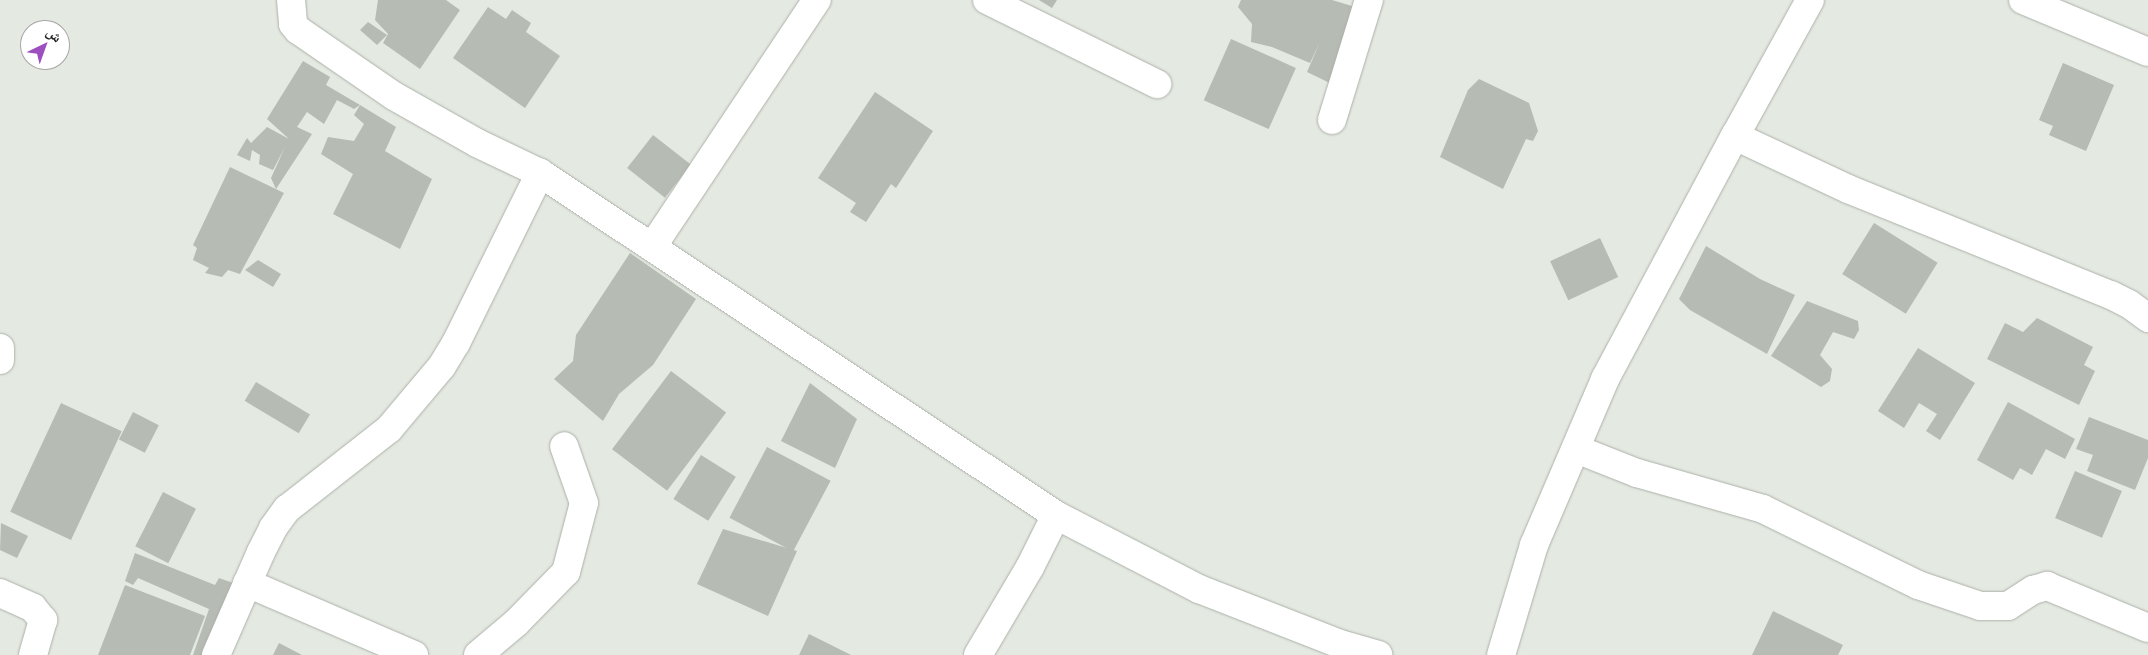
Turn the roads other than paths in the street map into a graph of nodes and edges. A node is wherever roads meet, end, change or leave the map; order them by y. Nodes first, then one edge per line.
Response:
1 (291, 0) edge
2 (817, 0) edge
3 (987, 0) edge
4 (1369, 0) edge
5 (1810, 0) edge
6 (2023, 0) edge
7 (2148, 52) edge
8 (1156, 84) dead end
9 (1332, 120) dead end
10 (1735, 136) junction
11 (540, 173) junction
12 (652, 247) junction
13 (2148, 318) edge
14 (0, 348) edge
15 (0, 360) edge
16 (564, 446) dead end
17 (1576, 449) junction
18 (1056, 515) junction
19 (247, 583) junction
20 (0, 593) edge
21 (2148, 628) edge
22 (33, 655) edge
23 (216, 655) edge
24 (414, 655) edge
25 (478, 655) edge
26 (978, 655) edge
27 (1378, 655) edge
28 (1501, 655) edge

1 - 11 street
2 - 12 street
3 - 8 street
4 - 9 street
5 - 10 street
6 - 7 street
10 - 13 street
10 - 17 street
11 - 12 street
11 - 19 street
12 - 18 street
14 - 15 street
16 - 25 street
17 - 21 street
17 - 28 street
18 - 26 street
18 - 27 street
19 - 23 street
19 - 24 street
20 - 22 street

